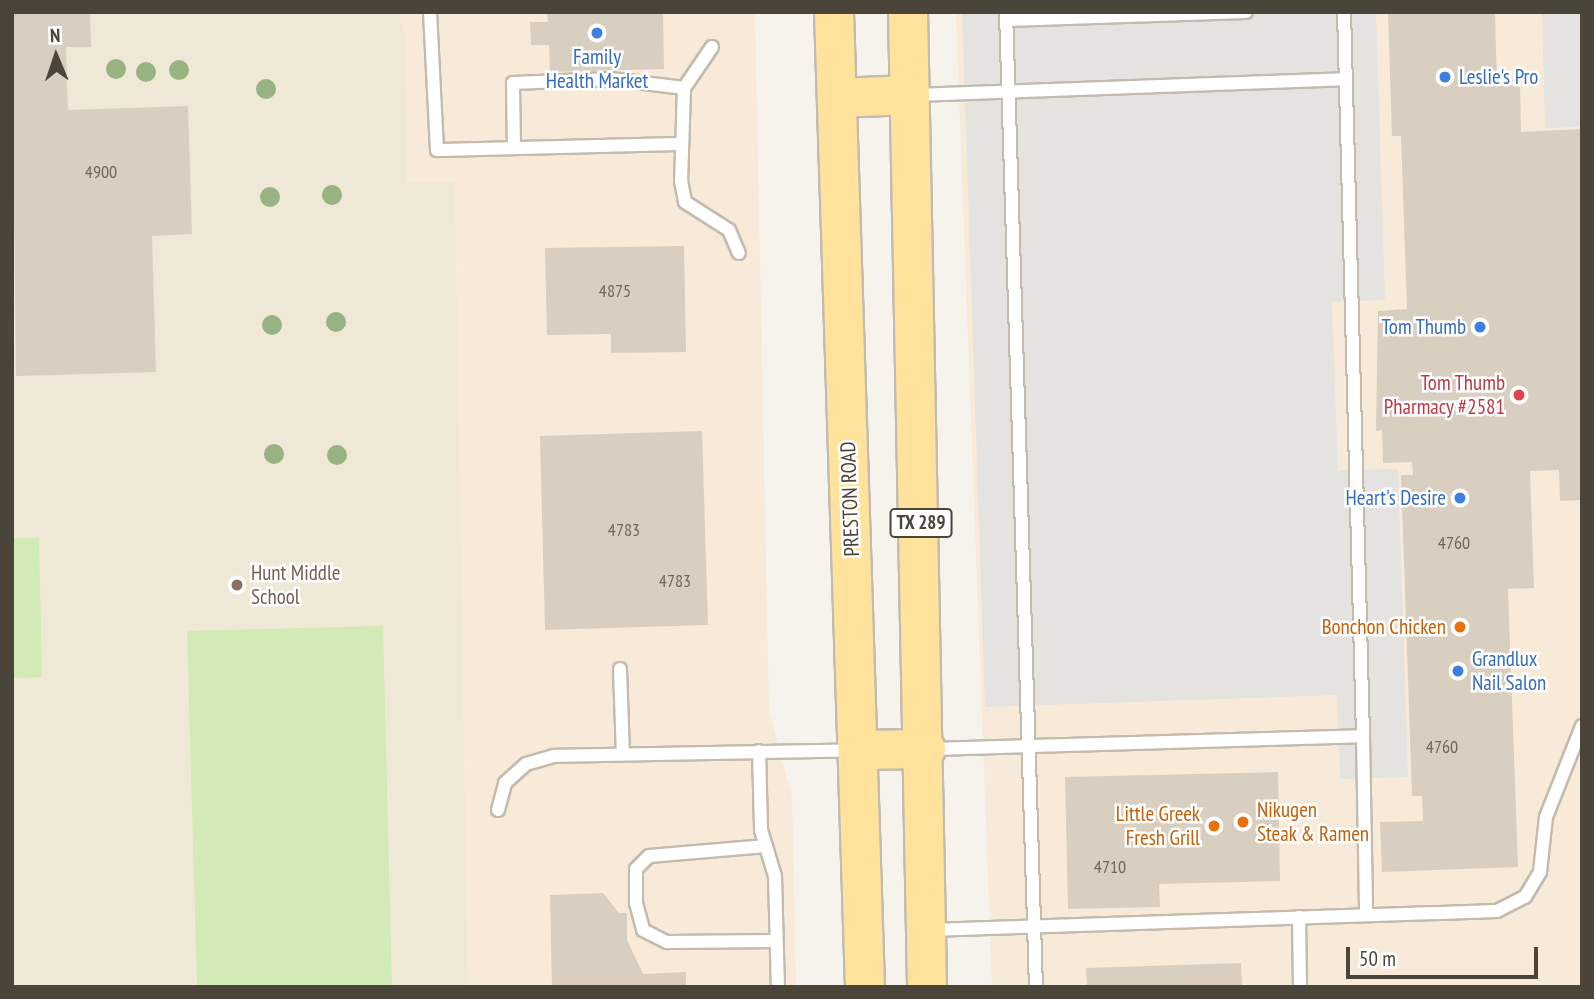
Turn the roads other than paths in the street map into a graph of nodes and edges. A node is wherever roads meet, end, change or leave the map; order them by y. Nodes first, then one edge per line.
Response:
1 (430, 12) edge
2 (834, 12) edge
3 (908, 12) edge
4 (1246, 12) edge
5 (1343, 12) edge
6 (1006, 16) edge
7 (712, 47) dead end
8 (1345, 79) junction
9 (684, 88) junction
10 (1008, 91) junction
11 (910, 95) junction
12 (837, 98) junction
13 (682, 144) junction
14 (514, 148) junction
15 (739, 253) dead end
16 (620, 669) dead end
17 (1582, 726) edge
18 (1363, 736) junction
19 (1027, 746) junction
20 (926, 749) junction
21 (858, 750) junction
22 (759, 751) junction
23 (623, 754) junction
24 (498, 810) dead end
25 (766, 846) junction
26 (1366, 914) junction
27 (1299, 917) junction
28 (1034, 926) junction
29 (926, 930) junction
30 (776, 941) junction
31 (778, 987) edge
32 (865, 987) edge
33 (926, 987) edge
34 (1036, 987) edge
35 (1300, 987) edge

1 - 14 lane
2 - 12 main road, PRESTON ROAD
3 - 11 main road, TX 289
4 - 6 lane
5 - 8 lane
6 - 10 lane
7 - 9 lane
8 - 10 lane
8 - 18 lane
9 - 13 lane
9 - 14 lane
10 - 11 lane
10 - 19 lane
11 - 12 main road
11 - 20 main road, TX 289
12 - 21 main road, PRESTON ROAD
13 - 14 lane
13 - 15 lane
16 - 23 lane
17 - 26 lane
18 - 19 lane
18 - 26 lane
19 - 20 lane
19 - 28 lane
20 - 21 main road
20 - 29 main road, TX 289
21 - 22 lane
21 - 32 main road, PRESTON ROAD
22 - 23 lane
22 - 25 lane
23 - 24 lane
25 - 30 lane
25 - 30 lane
26 - 27 lane
27 - 28 lane
27 - 35 lane
28 - 29 lane
28 - 34 lane
29 - 33 main road, TX 289
30 - 31 lane

